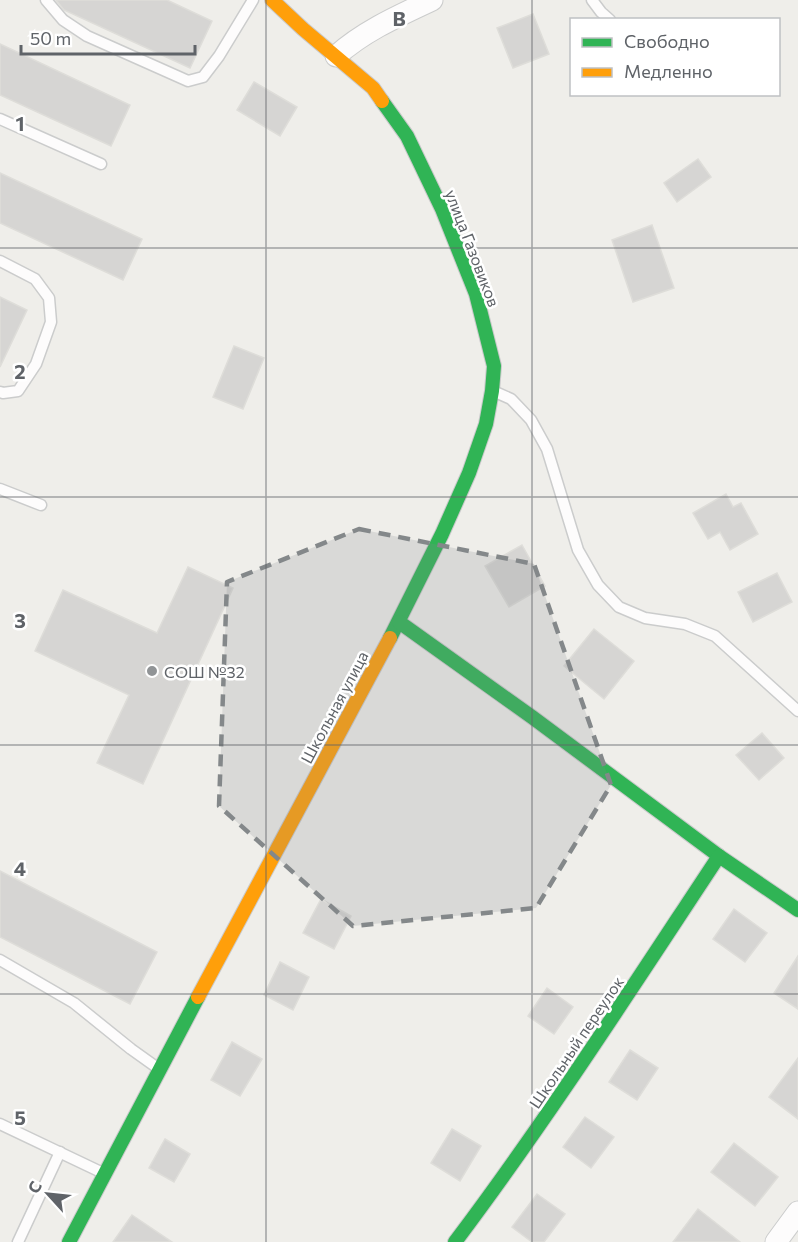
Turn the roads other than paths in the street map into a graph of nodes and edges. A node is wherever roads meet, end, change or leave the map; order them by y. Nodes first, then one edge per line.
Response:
1 (46, 0) edge
2 (253, 0) edge
3 (272, 0) edge
4 (432, 0) edge
5 (592, 0) edge
6 (608, 18) edge
7 (336, 56) junction
8 (0, 119) edge
9 (101, 164) dead end
10 (0, 261) edge
11 (492, 391) junction
12 (0, 392) edge
13 (0, 489) edge
14 (41, 506) dead end
15 (399, 622) junction
16 (798, 711) edge
17 (719, 856) junction
18 (798, 910) edge
19 (0, 960) edge
20 (159, 1069) junction
21 (0, 1124) edge
22 (60, 1152) junction
23 (104, 1174) junction
24 (798, 1212) edge
25 (18, 1242) edge
26 (69, 1242) edge
27 (456, 1242) edge
28 (776, 1242) edge

1 - 2 lane
3 - 7 street, улица Газовиков
4 - 7 street
5 - 6 lane
7 - 11 street, улица Газовиков
8 - 9 lane
10 - 12 lane
11 - 15 street, улица Газовиков
11 - 16 lane
13 - 14 lane
15 - 17 street
15 - 20 street, Школьная улица
17 - 18 street
17 - 27 street, Школьный переулок
19 - 20 lane
20 - 23 street, Школьная улица
21 - 22 lane
22 - 23 lane
22 - 25 lane
23 - 26 street, Школьная улица
24 - 28 street

